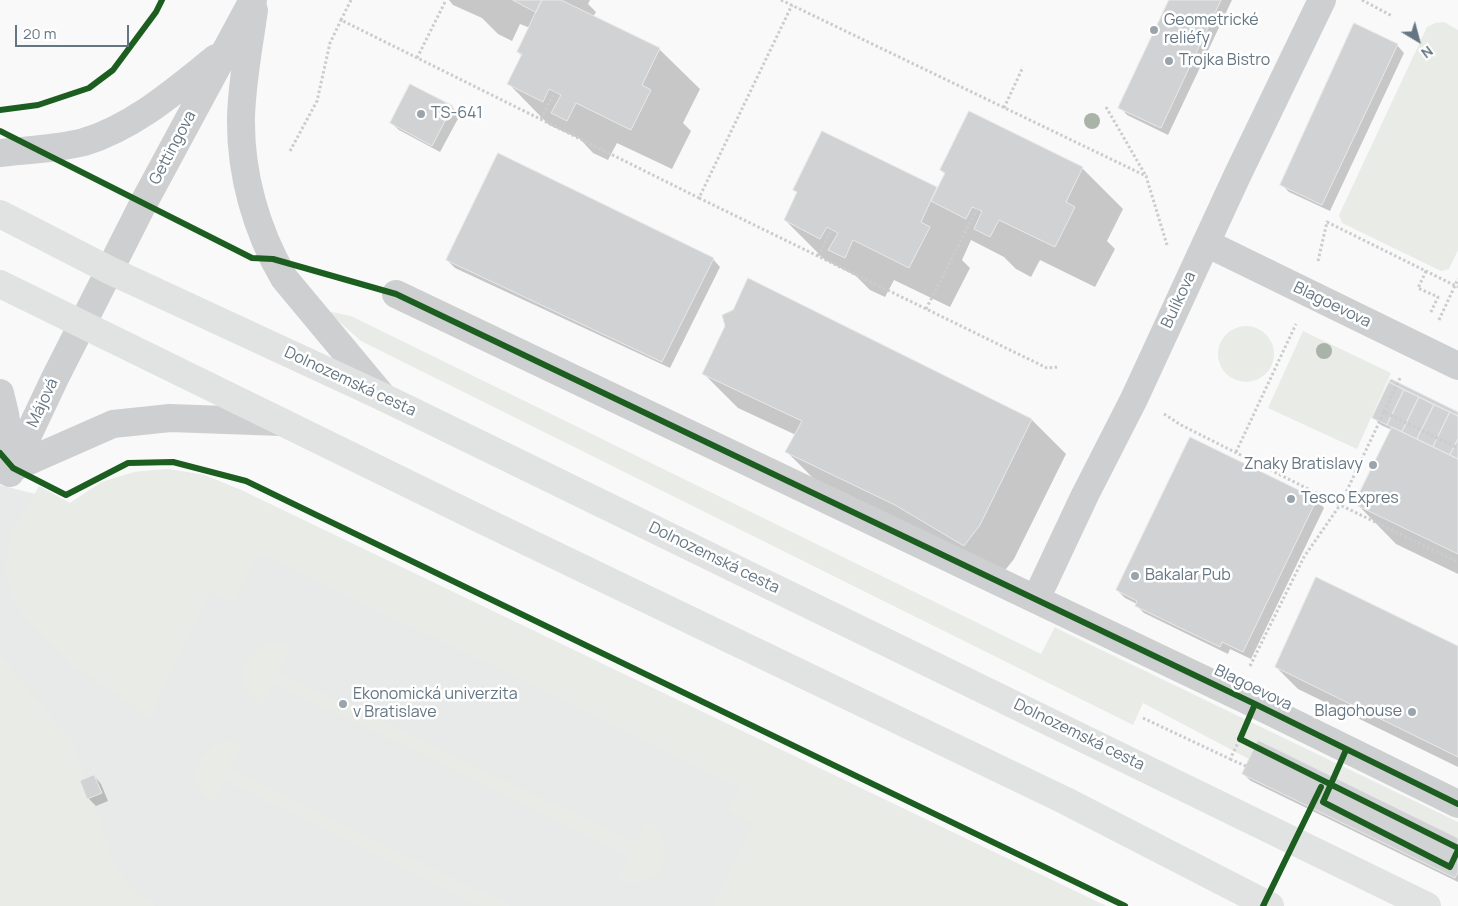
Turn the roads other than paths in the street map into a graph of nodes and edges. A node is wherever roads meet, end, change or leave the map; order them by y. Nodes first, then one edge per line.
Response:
1 (254, 0) edge
2 (1322, 0) edge
3 (225, 51) junction
4 (0, 153) edge
5 (0, 214) edge
6 (1206, 243) junction
7 (109, 270) junction
8 (0, 284) edge
9 (396, 294) road end
10 (82, 324) junction
11 (1458, 366) edge
12 (0, 393) edge
13 (383, 397) junction
14 (281, 422) junction
15 (6, 468) edge
16 (1036, 599) junction
17 (1458, 804) edge
18 (1270, 906) edge
19 (1427, 906) edge

1 - 3 street, Gettingova
1 - 13 street
2 - 6 street, Bulíkova
3 - 4 street
3 - 7 street, Gettingova
5 - 7 main road, Dolnozemská cesta
6 - 11 street, Blagoevova
6 - 16 street, Bulíkova
7 - 10 street, Gettingova
7 - 13 main road, Dolnozemská cesta
8 - 10 main road
9 - 16 street, Blagoevova
10 - 14 main road
10 - 15 street, Májová
12 - 15 street
13 - 19 main road, Dolnozemská cesta
14 - 15 street
14 - 18 main road
16 - 17 street, Blagoevova

